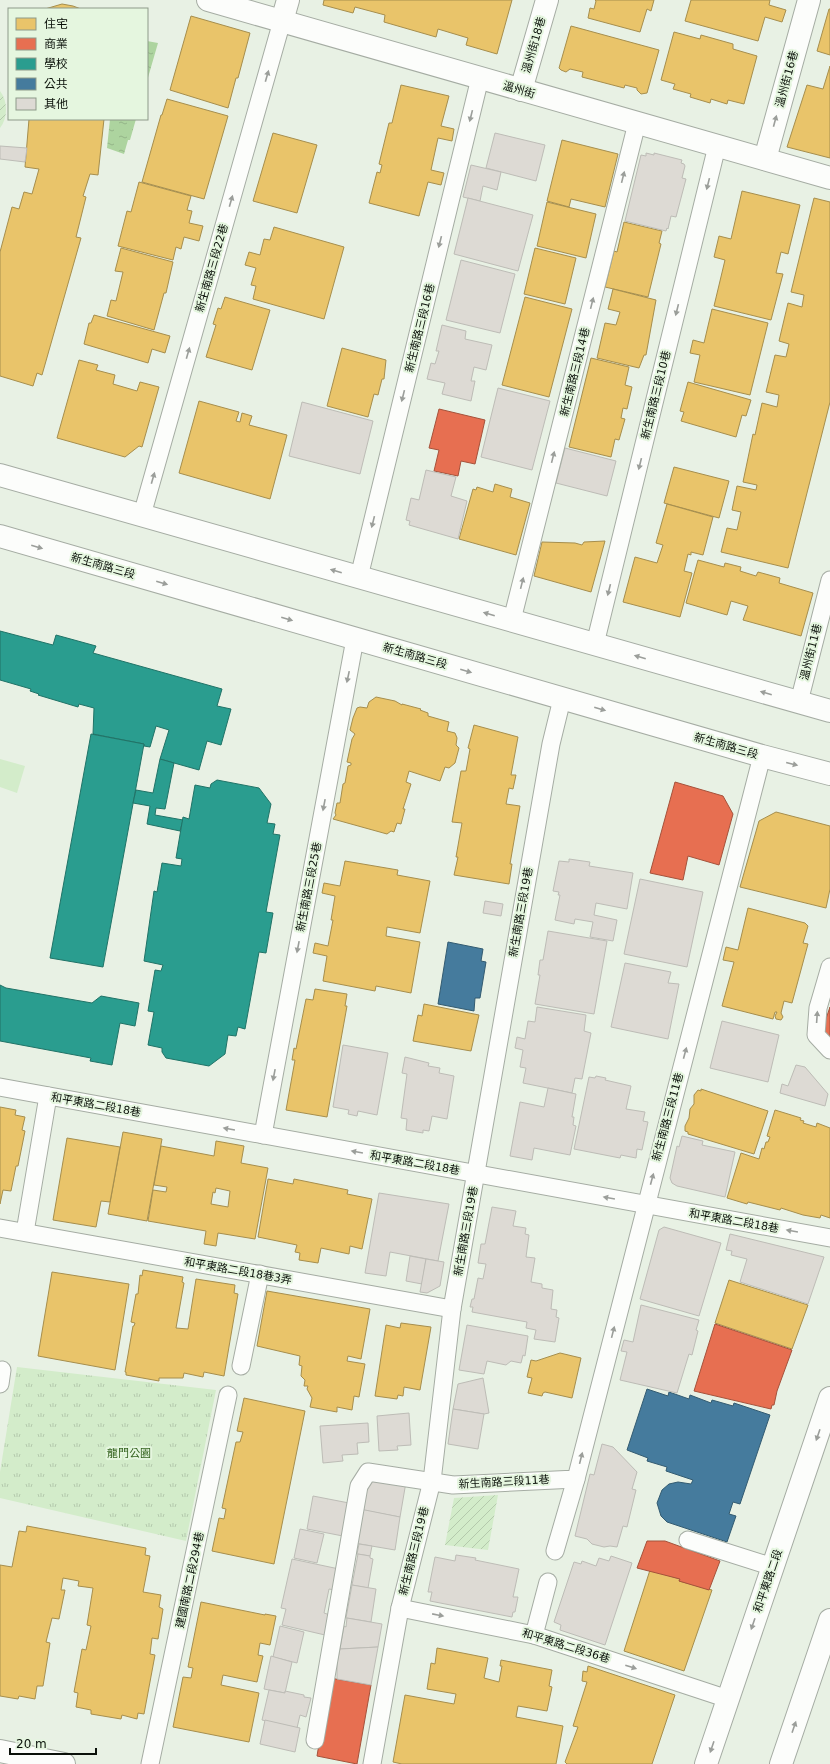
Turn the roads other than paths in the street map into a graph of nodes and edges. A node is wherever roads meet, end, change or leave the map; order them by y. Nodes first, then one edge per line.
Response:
1 (208, 0) edge
2 (288, 0) edge
3 (548, 0) edge
4 (809, 0) edge
5 (282, 21) junction
6 (480, 78) junction
7 (522, 90) junction
8 (637, 123) junction
9 (717, 146) junction
10 (765, 159) junction
11 (830, 178) edge
12 (0, 475) edge
13 (142, 515) junction
14 (0, 536) edge
15 (359, 577) junction
16 (830, 580) edge
17 (512, 620) junction
18 (355, 639) junction
19 (596, 644) junction
20 (562, 699) junction
21 (799, 702) junction
22 (830, 711) edge
23 (762, 756) junction
24 (830, 774) edge
25 (830, 967) edge
26 (830, 1050) edge
27 (0, 1087) edge
28 (48, 1096) junction
29 (262, 1135) junction
30 (476, 1174) junction
31 (646, 1205) junction
32 (0, 1228) edge
33 (25, 1232) junction
34 (830, 1238) edge
35 (260, 1274) junction
36 (452, 1309) junction
37 (241, 1366) dead end
38 (228, 1395) dead end
39 (830, 1398) edge
40 (576, 1478) junction
41 (432, 1482) junction
42 (688, 1540) dead end
43 (555, 1551) dead end
44 (773, 1567) junction
45 (548, 1582) dead end
46 (400, 1608) junction
47 (830, 1620) edge
48 (534, 1635) junction
49 (728, 1699) junction
50 (315, 1740) dead end
51 (0, 1751) edge
52 (64, 1764) edge
53 (150, 1764) edge
54 (372, 1764) edge
55 (706, 1764) edge
56 (781, 1764) edge

1 - 5 main road, 溫州街
2 - 5 main road
3 - 7 main road, 溫州街18巷
10 -> 4 main road, 溫州街16巷
5 - 6 main road, 溫州街
13 -> 5 lane, 新生南路三段22巷
6 - 7 main road, 溫州街
6 -> 15 lane, 新生南路三段16巷
7 - 8 main road, 溫州街
8 - 9 main road, 溫州街
17 -> 8 lane, 新生南路三段14巷
9 - 10 main road, 溫州街
9 -> 19 lane, 新生南路三段10巷
10 - 11 main road, 溫州街
12 - 13 main road
15 -> 13 main road
14 -> 18 main road, 新生南路三段
17 -> 15 main road
16 - 21 lane, 溫州街11巷
17 - 19 main road
18 -> 20 main road, 新生南路三段
18 -> 29 lane, 新生南路三段25巷
21 -> 19 main road
20 -> 23 main road, 新生南路三段
20 - 30 lane, 新生南路三段19巷
21 - 22 main road
23 -> 24 main road, 新生南路三段
31 -> 23 lane, 新生南路三段11巷
26 -> 25 lane
27 - 28 lane, 和平東路二段18巷
29 -> 28 lane, 和平東路二段18巷
28 - 33 lane
30 -> 29 lane, 和平東路二段18巷
31 -> 30 lane, 和平東路二段18巷
30 - 36 lane, 新生南路三段19巷
34 -> 31 lane, 和平東路二段18巷
40 -> 31 lane, 新生南路三段11巷
32 - 33 lane, 和平東路二段18巷3弄
33 - 35 lane, 和平東路二段18巷3弄
35 - 36 lane, 和平東路二段18巷3弄
35 - 37 lane
36 - 41 lane, 新生南路三段19巷
38 - 53 lane, 建國南路二段294巷
39 -> 44 main road, 和平東路二段
40 - 41 lane, 新生南路三段11巷
40 - 43 lane, 新生南路三段11巷
41 - 46 lane, 新生南路三段19巷
41 - 50 lane, 新生南路三段11巷
42 - 44 lane
44 -> 49 main road, 和平東路二段
45 - 48 lane
46 -> 48 lane, 和平東路二段36巷
46 - 54 lane, 新生南路三段19巷
56 -> 47 main road
48 -> 49 lane, 和平東路二段36巷
49 -> 55 main road, 和平東路二段
51 - 52 main road

